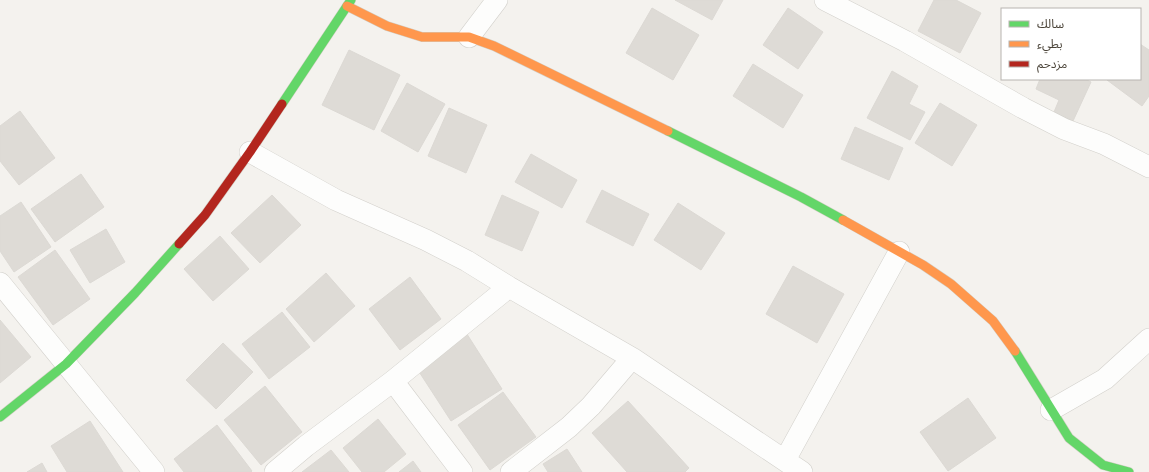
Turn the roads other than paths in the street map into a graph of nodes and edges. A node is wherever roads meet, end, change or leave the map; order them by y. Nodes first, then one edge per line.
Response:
1 (497, 0) edge
2 (825, 0) edge
3 (349, 3) edge
4 (469, 37) junction
5 (250, 152) junction
6 (1149, 167) edge
7 (899, 252) junction
8 (0, 283) edge
9 (509, 287) junction
10 (1149, 339) edge
11 (632, 358) junction
12 (66, 364) junction
13 (393, 381) junction
14 (1051, 410) junction
15 (0, 417) edge
16 (785, 460) junction
17 (154, 472) edge
18 (274, 472) edge
19 (462, 472) edge
20 (512, 472) edge
21 (802, 472) edge
22 (1129, 472) edge

1 - 4 street
2 - 6 street
3 - 4 street
3 - 5 street
4 - 7 street
5 - 9 street
5 - 12 street
7 - 14 street
7 - 16 street
8 - 12 street
9 - 11 street
9 - 13 street
10 - 14 street
11 - 16 street
11 - 20 street
12 - 15 street
12 - 17 street
13 - 18 street
13 - 19 street
14 - 22 street
16 - 21 street

